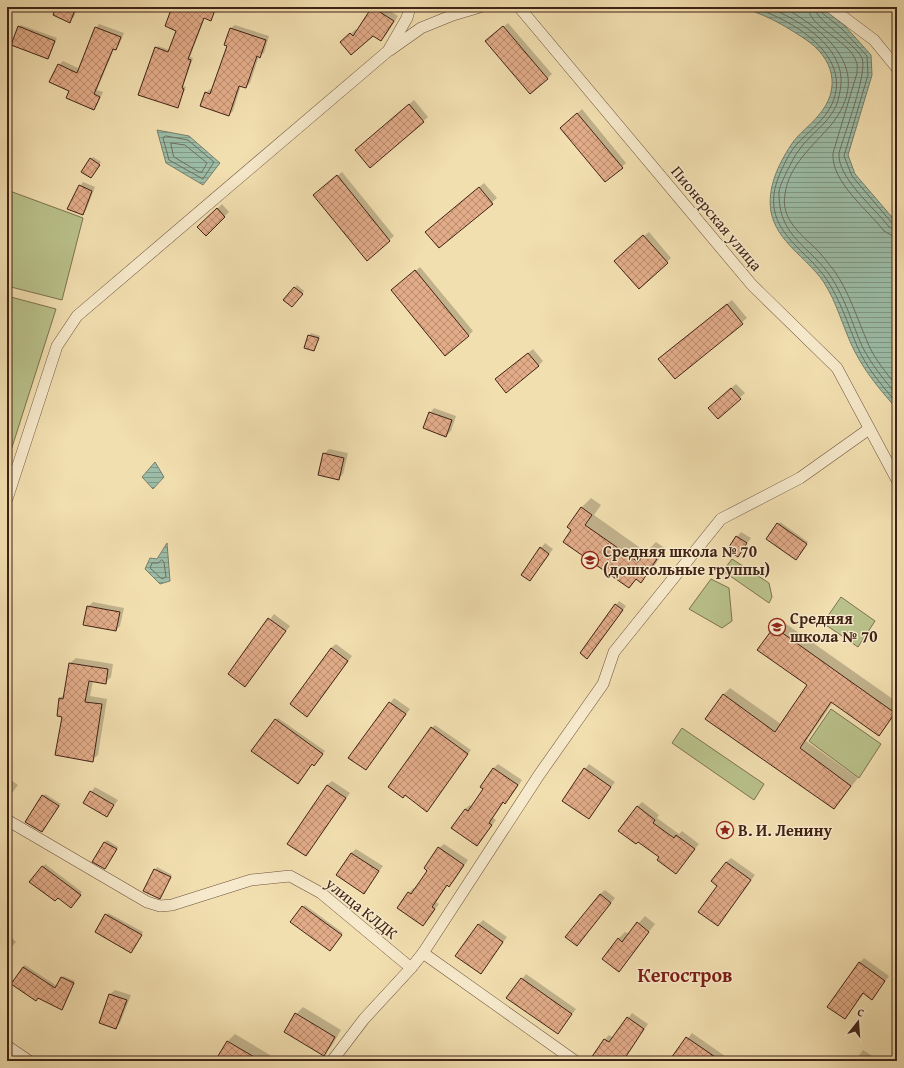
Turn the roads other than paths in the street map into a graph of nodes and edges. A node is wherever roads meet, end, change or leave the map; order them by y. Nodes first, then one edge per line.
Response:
1 (410, 7) edge
2 (480, 7) edge
3 (519, 7) edge
4 (830, 7) edge
5 (388, 51) junction
6 (897, 68) edge
7 (869, 429) junction
8 (897, 480) edge
9 (7, 499) edge
10 (7, 820) edge
11 (423, 953) junction
12 (411, 968) junction
13 (7, 1046) edge
14 (29, 1061) edge
15 (332, 1061) edge
16 (575, 1061) edge

1 - 5 street
2 - 5 street
3 - 7 street, Пионерская улица
4 - 6 street
5 - 9 street
7 - 8 street, Пионерская улица
7 - 11 street
10 - 12 street, улица КЛДК
11 - 12 street
11 - 16 street
12 - 15 street
13 - 14 street

